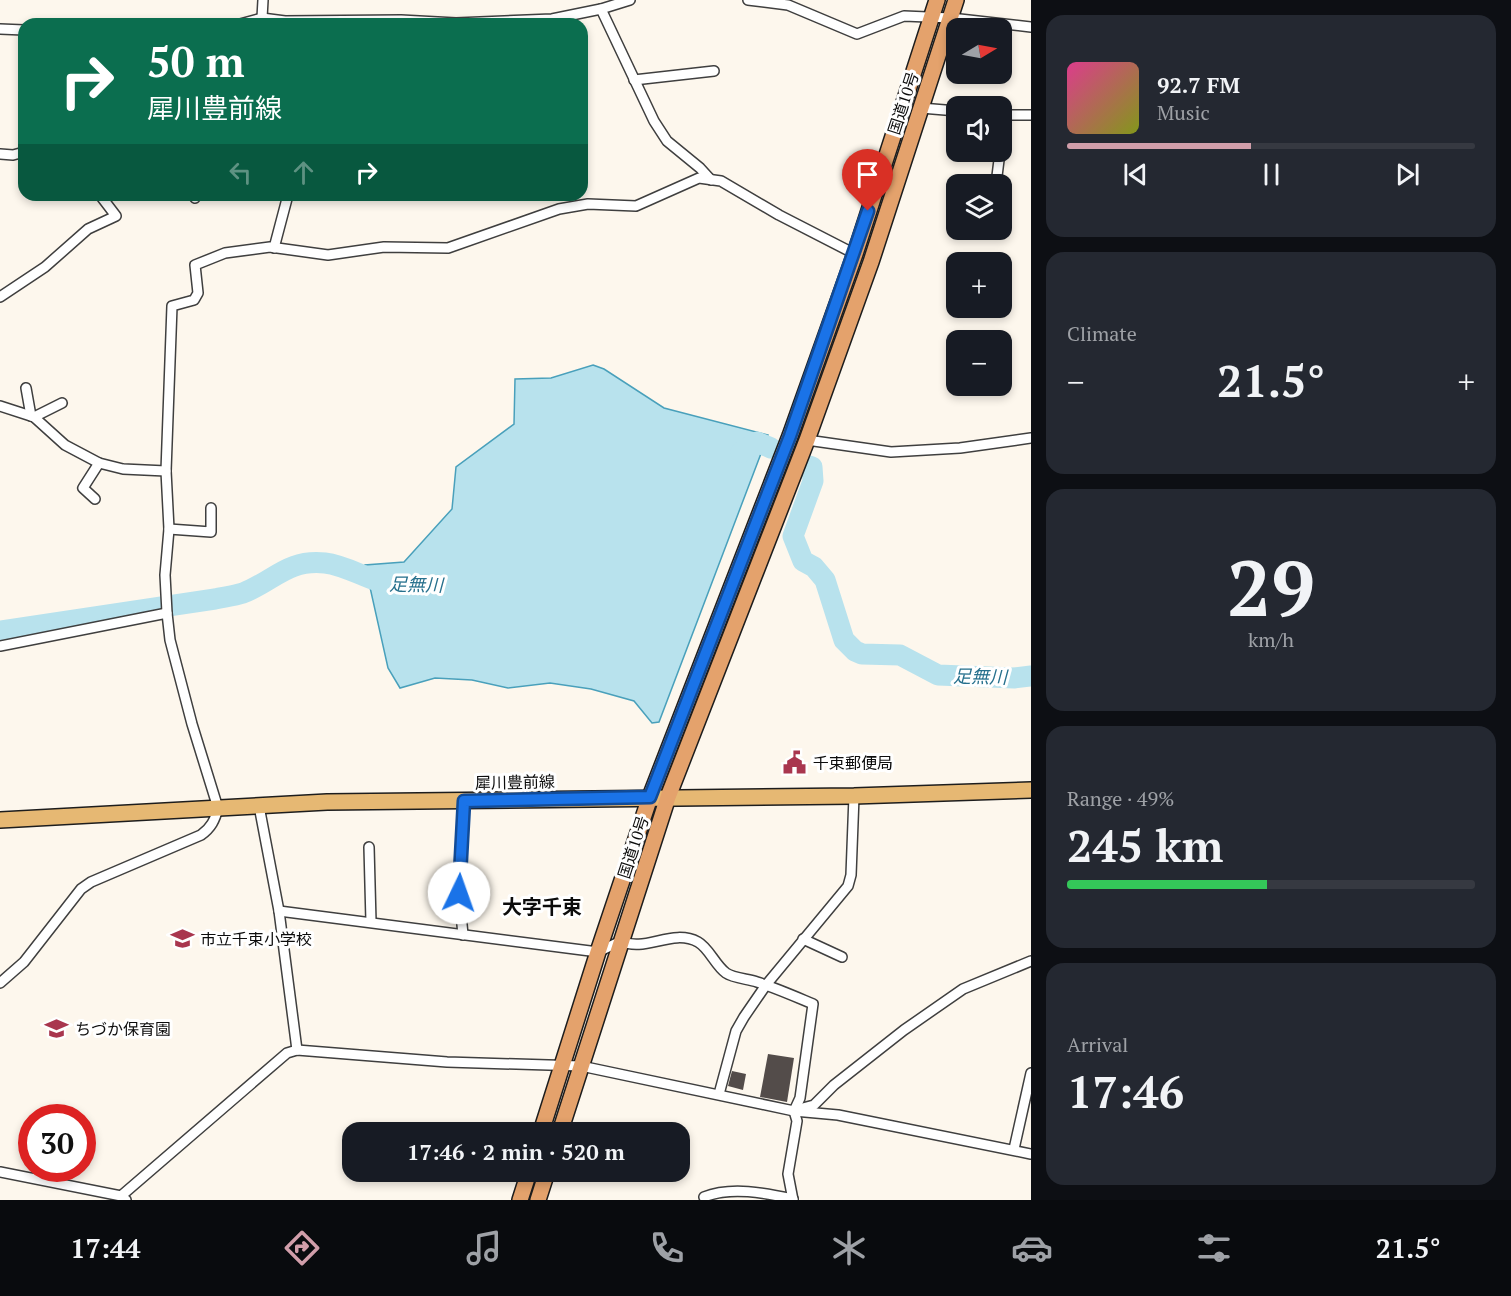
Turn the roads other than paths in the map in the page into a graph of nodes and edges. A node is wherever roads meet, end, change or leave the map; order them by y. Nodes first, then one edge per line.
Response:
1 (263, 0) edge
2 (630, 0) edge
3 (748, 0) edge
4 (937, 0) edge
5 (956, 0) edge
6 (601, 9) junction
7 (932, 17) junction
8 (262, 18) edge
9 (557, 18) edge
10 (951, 18) joint
11 (1012, 25) edge
12 (1031, 27) edge
13 (0, 29) edge
14 (18, 30) edge
15 (946, 33) edge
16 (714, 71) dead end
17 (634, 80) junction
18 (921, 108) junction
19 (946, 110) edge
20 (1012, 115) edge
21 (1031, 115) edge
22 (0, 154) edge
23 (18, 154) edge
24 (711, 180) junction
25 (105, 201) edge
26 (286, 201) edge
27 (274, 248) junction
28 (855, 254) junction
29 (0, 297) edge
30 (26, 388) dead end
31 (63, 403) dead end
32 (0, 406) edge
33 (33, 417) junction
34 (1031, 438) edge
35 (807, 440) junction
36 (99, 463) junction
37 (166, 471) junction
38 (95, 499) dead end
39 (211, 508) dead end
40 (169, 529) junction
41 (167, 613) junction
42 (0, 646) edge
43 (1031, 790) edge
44 (854, 796) junction
45 (650, 797) junction
46 (669, 797) junction
47 (464, 801) junction
48 (259, 806) junction
49 (218, 808) junction
50 (0, 820) edge
51 (369, 847) dead end
52 (279, 911) junction
53 (370, 922) junction
54 (463, 935) junction
55 (803, 939) junction
56 (621, 941) junction
57 (598, 952) junction
58 (842, 957) dead end
59 (1031, 962) edge
60 (0, 982) edge
61 (766, 985) junction
62 (297, 1050) junction
63 (562, 1066) junction
64 (581, 1066) junction
65 (1031, 1073) edge
66 (718, 1094) junction
67 (794, 1111) junction
68 (544, 1122) edge
69 (563, 1122) edge
70 (1014, 1149) junction
71 (1031, 1154) edge
72 (0, 1172) edge
73 (526, 1182) edge
74 (544, 1182) edge
75 (704, 1197) dead end
76 (124, 1198) edge
77 (793, 1199) edge
78 (520, 1200) edge
79 (538, 1200) edge

1 - 8 street
2 - 6 street
3 - 7 street
4 - 7 highway, 国道10号
5 - 10 highway, 国道10号
6 - 9 street
6 - 17 street
7 - 10 street
7 - 28 highway, 国道10号
11 - 12 street
13 - 14 street
15 - 18 highway, 国道10号
16 - 17 street
17 - 24 street
18 - 19 street
18 - 35 highway, 国道10号
20 - 21 street
22 - 23 street
24 - 27 street
24 - 28 street
25 - 29 street
26 - 27 street
27 - 37 street
28 - 45 highway, 国道10号
30 - 33 street
31 - 33 street
32 - 33 street
33 - 36 street
34 - 35 street
35 - 46 highway, 国道10号
36 - 37 street
36 - 38 street
37 - 40 street
39 - 40 street
40 - 41 street
41 - 42 street
41 - 49 street
43 - 44 main road, 犀川豊前線
44 - 46 main road, 犀川豊前線
44 - 55 street
45 - 46 main road, 犀川豊前線
45 - 47 main road, 犀川豊前線
45 - 57 highway, 国道10号
46 - 56 highway, 国道10号
47 - 48 main road, 犀川豊前線
47 - 54 street
48 - 49 main road, 犀川豊前線
48 - 52 street
49 - 50 main road, 犀川豊前線
49 - 60 street
51 - 53 street
52 - 53 street
52 - 62 street
53 - 54 street
54 - 57 street
55 - 58 street
55 - 61 street
56 - 57 street
56 - 61 street
56 - 64 highway, 国道10号
57 - 63 highway, 国道10号
59 - 67 street
61 - 66 street
61 - 67 street
62 - 63 street
62 - 76 street
63 - 64 street
63 - 68 highway, 国道10号
64 - 66 street
64 - 69 highway, 国道10号
65 - 70 street
66 - 67 street
67 - 70 street
67 - 77 street
70 - 71 street
72 - 76 street
73 - 78 highway
74 - 79 highway
75 - 77 street

